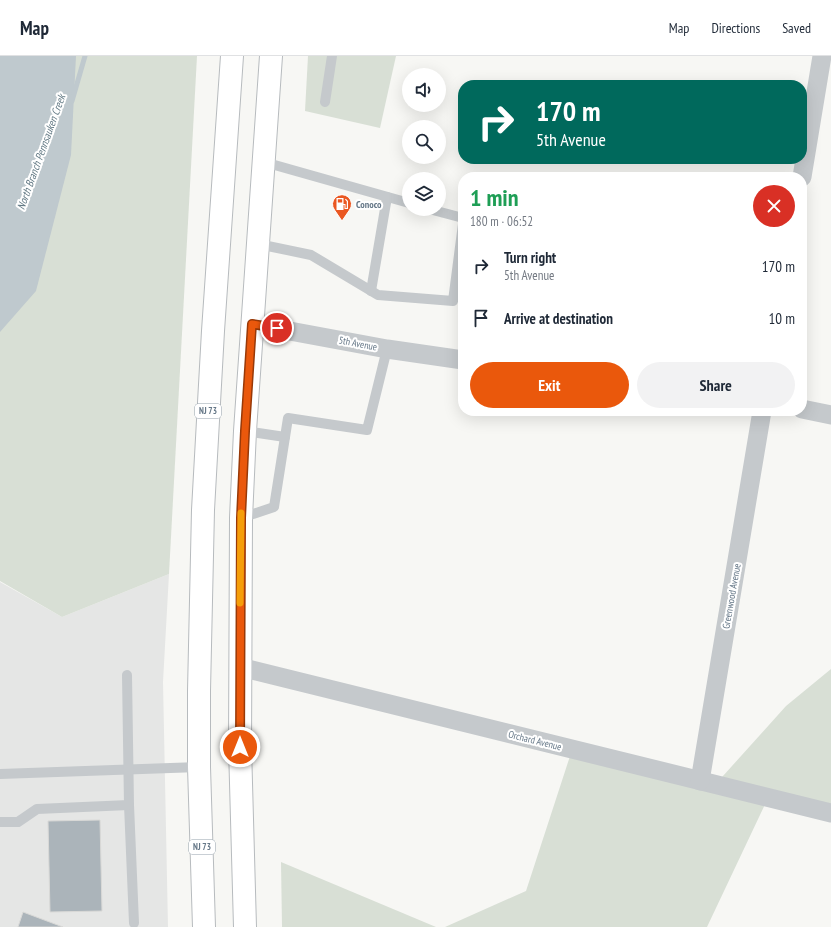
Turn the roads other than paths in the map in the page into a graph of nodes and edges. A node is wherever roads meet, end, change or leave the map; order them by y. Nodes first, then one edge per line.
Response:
1 (232, 56) edge
2 (271, 56) edge
3 (332, 56) edge
4 (822, 56) edge
5 (325, 102) dead end
6 (807, 147) edge
7 (264, 162) junction
8 (387, 197) junction
9 (402, 201) edge
10 (446, 214) edge
11 (458, 217) edge
12 (258, 244) junction
13 (458, 262) edge
14 (371, 291) junction
15 (252, 324) junction
16 (387, 349) junction
17 (458, 359) edge
18 (807, 411) edge
19 (831, 415) edge
20 (761, 416) edge
21 (245, 431) junction
22 (285, 437) junction
23 (241, 518) junction
24 (240, 667) junction
25 (127, 675) dead end
26 (200, 767) junction
27 (128, 770) junction
28 (0, 774) edge
29 (700, 781) junction
30 (129, 805) junction
31 (831, 813) edge
32 (0, 822) edge
33 (134, 923) dead end
34 (204, 927) edge
35 (245, 927) edge

1 - 26 highway, NJ 73
2 - 7 highway
3 - 5 lane
4 - 6 street
7 - 8 lane
7 - 12 highway
8 - 9 lane
8 - 14 lane
10 - 11 lane
12 - 14 lane
12 - 15 highway
13 - 14 lane
15 - 16 street, 5th Avenue
15 - 21 highway
16 - 17 street, 5th Avenue
16 - 22 lane
18 - 19 street
20 - 29 street, Greenwood Avenue
21 - 22 lane
21 - 23 highway
22 - 23 lane
23 - 24 highway
24 - 29 street, Orchard Avenue
24 - 35 highway
25 - 27 lane
26 - 27 lane
26 - 34 highway, NJ 73
27 - 28 lane
27 - 30 lane
29 - 31 street, Orchard Avenue
30 - 32 lane
30 - 33 lane

